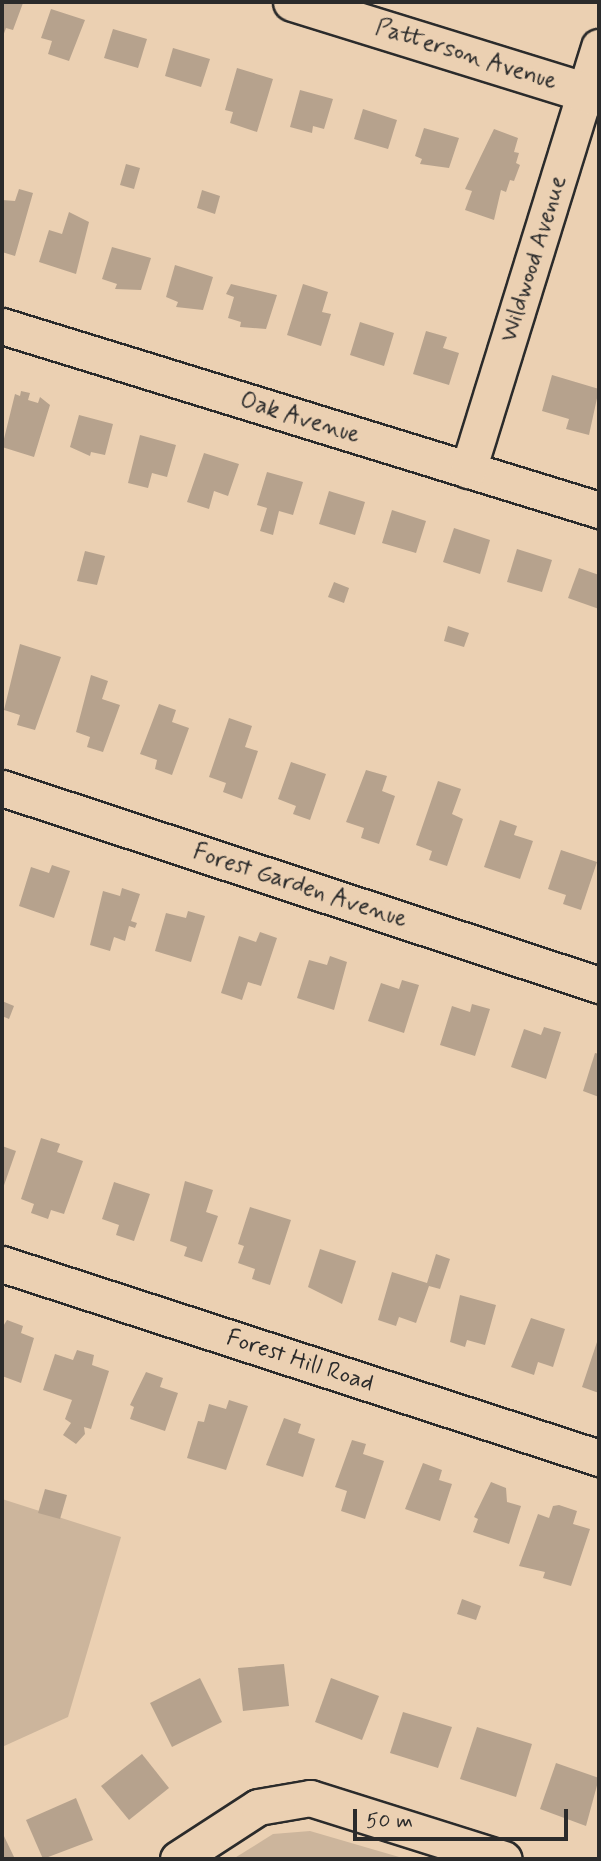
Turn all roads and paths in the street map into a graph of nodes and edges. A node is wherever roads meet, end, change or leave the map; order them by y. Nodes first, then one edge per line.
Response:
1 (292, 2) edge
2 (599, 47) edge
3 (592, 94) edge
4 (2, 326) edge
5 (468, 470) junction
6 (599, 510) edge
7 (2, 788) edge
8 (599, 985) edge
9 (2, 1264) edge
10 (599, 1458) edge
11 (178, 1859) edge
12 (504, 1859) edge

1 - 3 main road, Patterson Avenue
2 - 3 street, Wildwood Avenue
3 - 5 street, Wildwood Avenue
4 - 5 street, Oak Avenue
5 - 6 street, Oak Avenue
7 - 8 street, Forest Garden Avenue
9 - 10 street, Forest Hill Road
11 - 12 street

